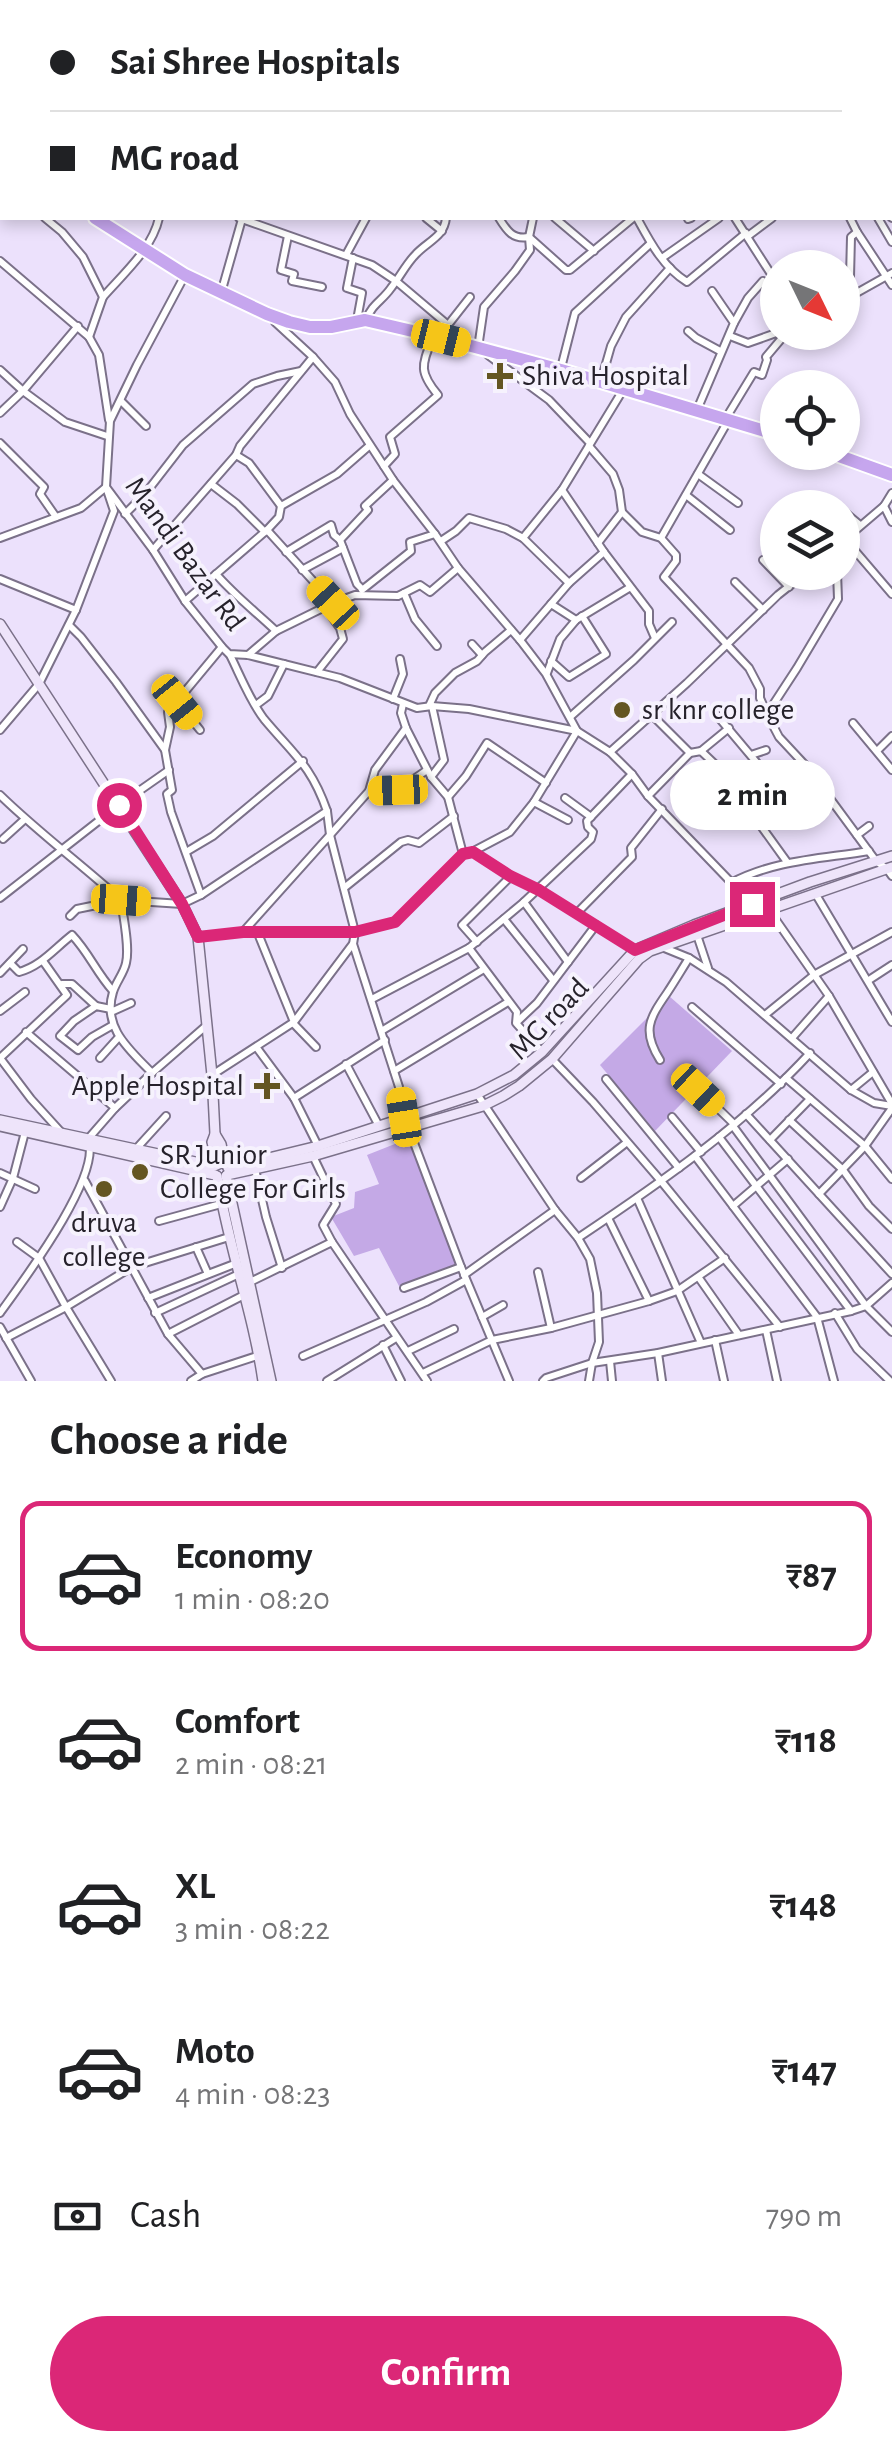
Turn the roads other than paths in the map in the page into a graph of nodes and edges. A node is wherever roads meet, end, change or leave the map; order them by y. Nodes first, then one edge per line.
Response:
1 (47, 220) edge
2 (99, 220) edge
3 (158, 220) edge
4 (240, 220) edge
5 (246, 220) edge
6 (365, 220) edge
7 (501, 220) edge
8 (532, 220) edge
9 (558, 220) edge
10 (634, 220) edge
11 (638, 220) edge
12 (715, 220) edge
13 (736, 220) edge
14 (769, 220) edge
15 (851, 220) edge
16 (879, 220) edge
17 (445, 225) edge
18 (857, 232) junction
19 (747, 234) junction
20 (288, 236) junction
21 (529, 237) junction
22 (892, 242) edge
23 (650, 244) junction
24 (144, 247) junction
25 (851, 250) edge
26 (594, 251) junction
27 (760, 255) edge
28 (349, 257) junction
29 (662, 258) junction
30 (0, 261) edge
31 (670, 268) junction
32 (888, 275) edge
33 (185, 276) junction
34 (396, 282) junction
35 (760, 284) edge
36 (892, 285) edge
37 (322, 288) dead end
38 (712, 290) dead end
39 (860, 291) edge
40 (222, 293) junction
41 (104, 297) junction
42 (470, 297) dead end
43 (267, 314) junction
44 (361, 320) junction
45 (734, 323) junction
46 (78, 326) junction
47 (688, 331) dead end
48 (441, 333) junction
49 (730, 336) junction
50 (89, 337) junction
51 (760, 339) edge
52 (476, 347) junction
53 (772, 350) edge
54 (720, 352) junction
55 (312, 357) junction
56 (0, 370) edge
57 (302, 370) junction
58 (561, 370) junction
59 (601, 382) junction
60 (624, 389) junction
61 (23, 392) junction
62 (121, 401) junction
63 (698, 410) junction
64 (0, 413) edge
65 (727, 419) junction
66 (110, 421) junction
67 (146, 426) dead end
68 (760, 429) edge
69 (107, 436) junction
70 (0, 443) edge
71 (590, 444) junction
72 (369, 446) junction
73 (236, 455) junction
74 (860, 464) edge
75 (383, 466) junction
76 (698, 474) junction
77 (892, 475) edge
78 (393, 480) junction
79 (211, 484) junction
80 (106, 486) junction
81 (562, 490) junction
82 (892, 493) edge
83 (686, 495) junction
84 (738, 503) dead end
85 (281, 506) junction
86 (884, 506) junction
87 (622, 512) junction
88 (124, 514) junction
89 (56, 516) junction
90 (892, 522) edge
91 (860, 525) edge
92 (730, 530) dead end
93 (266, 531) junction
94 (0, 538) edge
95 (438, 538) junction
96 (522, 538) junction
97 (661, 538) junction
98 (598, 542) junction
99 (342, 544) junction
100 (153, 550) junction
101 (286, 552) junction
102 (604, 552) junction
103 (860, 558) edge
104 (458, 568) junction
105 (302, 570) junction
106 (216, 574) junction
107 (0, 579) edge
108 (735, 582) dead end
109 (569, 583) junction
110 (629, 588) junction
111 (786, 590) edge
112 (839, 590) edge
113 (359, 592) junction
114 (404, 594) junction
115 (892, 594) edge
116 (185, 601) junction
117 (551, 604) junction
118 (329, 605) junction
119 (76, 610) junction
120 (763, 610) junction
121 (579, 618) junction
122 (672, 622) dead end
123 (0, 624) edge
124 (69, 626) junction
125 (510, 630) junction
126 (276, 632) junction
127 (655, 638) junction
128 (520, 640) junction
129 (472, 644) dead end
130 (728, 645) junction
131 (437, 646) dead end
132 (226, 650) junction
133 (248, 655) junction
134 (482, 656) junction
135 (400, 659) dead end
136 (551, 661) junction
137 (284, 664) junction
138 (317, 672) junction
139 (546, 674) junction
140 (39, 684) junction
141 (393, 699) junction
142 (177, 702) junction
143 (403, 704) junction
144 (256, 705) junction
145 (430, 706) junction
146 (715, 713) dead end
147 (767, 714) junction
148 (652, 716) junction
149 (570, 717) junction
150 (853, 723) dead end
151 (406, 728) junction
152 (729, 728) junction
153 (0, 730) edge
154 (200, 730) dead end
155 (577, 732) junction
156 (892, 736) edge
157 (165, 750) junction
158 (766, 750) dead end
159 (877, 751) junction
160 (610, 752) junction
161 (690, 752) junction
162 (702, 752) junction
163 (751, 755) junction
164 (303, 761) junction
165 (806, 766) junction
166 (169, 770) junction
167 (892, 770) edge
168 (429, 774) junction
169 (632, 774) junction
170 (546, 783) junction
171 (778, 788) junction
172 (368, 791) junction
173 (0, 795) edge
174 (648, 796) junction
175 (448, 797) junction
176 (565, 798) dead end
177 (534, 802) junction
178 (119, 805) junction
179 (662, 809) junction
180 (327, 811) junction
181 (750, 812) junction
182 (454, 816) junction
183 (590, 817) junction
184 (25, 819) junction
185 (568, 820) dead end
186 (869, 826) dead end
187 (330, 835) junction
188 (856, 836) junction
189 (3, 839) dead end
190 (63, 848) junction
191 (869, 851) junction
192 (186, 852) junction
193 (473, 852) junction
194 (463, 854) junction
195 (892, 856) edge
196 (876, 861) junction
197 (787, 862) junction
198 (890, 870) edge
199 (510, 876) junction
200 (731, 883) junction
201 (344, 888) junction
202 (539, 890) junction
203 (816, 893) junction
204 (201, 895) junction
205 (0, 898) edge
206 (121, 900) junction
207 (524, 902) junction
208 (182, 904) junction
209 (752, 904) junction
210 (770, 910) junction
211 (577, 913) junction
212 (70, 916) dead end
213 (504, 919) junction
214 (596, 925) junction
215 (243, 932) junction
216 (257, 932) junction
217 (355, 932) junction
218 (892, 932) edge
219 (697, 935) junction
220 (198, 937) junction
221 (477, 942) junction
222 (651, 943) junction
223 (352, 944) junction
224 (663, 947) junction
225 (468, 948) junction
226 (23, 950) dead end
227 (635, 950) junction
228 (852, 952) junction
229 (689, 958) junction
230 (43, 961) junction
231 (568, 962) junction
232 (892, 965) edge
233 (4, 967) edge
234 (484, 969) junction
235 (709, 969) junction
236 (814, 975) junction
237 (553, 980) junction
238 (868, 980) junction
239 (61, 984) junction
240 (113, 991) junction
241 (24, 992) dead end
242 (829, 996) junction
243 (372, 1000) junction
244 (508, 1002) junction
245 (131, 1003) dead end
246 (96, 1006) junction
247 (692, 1008) dead end
248 (111, 1010) junction
249 (0, 1012) edge
250 (764, 1015) junction
251 (294, 1022) junction
252 (892, 1022) edge
253 (516, 1023) junction
254 (114, 1024) junction
255 (208, 1024) junction
256 (382, 1030) junction
257 (26, 1032) junction
258 (118, 1038) junction
259 (792, 1038) junction
260 (385, 1040) junction
261 (316, 1047) dead end
262 (257, 1048) junction
263 (542, 1052) junction
264 (810, 1052) junction
265 (0, 1058) edge
266 (100, 1058) dead end
267 (552, 1059) junction
268 (660, 1060) dead end
269 (346, 1064) junction
270 (394, 1071) junction
271 (874, 1072) junction
272 (152, 1073) junction
273 (212, 1075) junction
274 (606, 1079) dead end
275 (783, 1081) junction
276 (698, 1090) dead end
277 (851, 1090) junction
278 (477, 1094) junction
279 (294, 1098) junction
280 (810, 1099) junction
281 (483, 1106) junction
282 (892, 1106) edge
283 (115, 1108) junction
284 (746, 1114) junction
285 (166, 1116) dead end
286 (672, 1117) dead end
287 (790, 1120) junction
288 (406, 1122) junction
289 (0, 1123) edge
290 (733, 1125) junction
291 (379, 1126) junction
292 (25, 1132) junction
293 (64, 1135) junction
294 (719, 1137) junction
295 (770, 1140) junction
296 (626, 1142) junction
297 (90, 1143) junction
298 (865, 1146) junction
299 (135, 1150) junction
300 (316, 1151) junction
301 (698, 1154) junction
302 (788, 1159) junction
303 (678, 1168) junction
304 (255, 1169) junction
305 (221, 1170) junction
306 (843, 1170) junction
307 (0, 1173) edge
308 (770, 1176) junction
309 (13, 1178) junction
310 (581, 1178) dead end
311 (892, 1179) edge
312 (84, 1180) junction
313 (661, 1181) junction
314 (757, 1186) junction
315 (34, 1188) dead end
316 (819, 1194) junction
317 (637, 1198) junction
318 (221, 1204) junction
319 (733, 1206) junction
320 (0, 1207) edge
321 (555, 1210) junction
322 (608, 1218) junction
323 (159, 1221) dead end
324 (892, 1229) edge
325 (230, 1237) junction
326 (578, 1238) junction
327 (17, 1242) dead end
328 (332, 1242) junction
329 (196, 1247) junction
330 (39, 1258) junction
331 (725, 1258) junction
332 (236, 1263) junction
333 (132, 1267) junction
334 (282, 1268) junction
335 (538, 1272) dead end
336 (240, 1274) junction
337 (464, 1274) junction
338 (892, 1274) edge
339 (699, 1278) junction
340 (250, 1282) junction
341 (892, 1283) edge
342 (404, 1288) dead end
343 (676, 1290) junction
344 (244, 1296) junction
345 (148, 1298) junction
346 (649, 1301) junction
347 (503, 1305) dead end
348 (866, 1306) junction
349 (66, 1307) junction
350 (851, 1311) junction
351 (0, 1312) edge
352 (156, 1313) junction
353 (835, 1313) junction
354 (598, 1314) junction
355 (482, 1317) junction
356 (817, 1317) junction
357 (385, 1321) junction
358 (0, 1327) edge
359 (780, 1327) junction
360 (550, 1328) junction
361 (454, 1329) dead end
362 (766, 1330) junction
363 (892, 1332) edge
364 (168, 1334) junction
365 (739, 1335) junction
366 (6, 1338) junction
367 (396, 1338) junction
368 (492, 1340) junction
369 (715, 1340) junction
370 (701, 1344) junction
371 (384, 1345) junction
372 (408, 1351) junction
373 (658, 1353) junction
374 (262, 1354) junction
375 (303, 1356) dead end
376 (610, 1361) junction
377 (592, 1363) junction
378 (423, 1372) junction
379 (202, 1374) junction
380 (32, 1381) edge
381 (111, 1381) edge
382 (191, 1381) edge
383 (263, 1381) edge
384 (271, 1381) edge
385 (327, 1381) edge
386 (401, 1381) edge
387 (428, 1381) edge
388 (509, 1381) edge
389 (543, 1381) edge
390 (589, 1381) edge
391 (612, 1381) edge
392 (662, 1381) edge
393 (724, 1381) edge
394 (777, 1381) edge
395 (834, 1381) edge
396 (890, 1381) edge

1 - 41 street
2 - 24 highway
3 - 24 street
4 - 40 street
5 - 20 street
6 - 28 street
7 - 21 street
8 - 21 street
9 - 26 street
10 - 26 street
11 - 23 street
12 - 29 street
13 - 19 street
14 - 19 street
15 - 18 street
16 - 22 street
17 - 34 street
18 - 25 street
18 - 32 street
19 - 27 street
19 - 31 street
20 - 28 street
20 - 37 street
21 - 26 street
21 - 52 street
23 - 29 street
23 - 58 street
24 - 33 highway
24 - 41 street
28 - 34 street
28 - 44 street
29 - 31 street
30 - 46 street
31 - 59 street
32 - 36 street
32 - 39 street
33 - 40 highway
33 - 62 street
34 - 44 street
34 - 48 street
35 - 45 street
38 - 45 street
40 - 43 highway
41 - 50 street
42 - 48 street
43 - 44 highway
43 - 55 street
44 - 48 highway
45 - 49 street
46 - 50 street
46 - 61 street
47 - 54 street
48 - 52 highway
48 - 75 street
49 - 51 street
49 - 54 street
50 - 66 street
52 - 58 highway
52 - 71 street
53 - 65 street
54 - 63 street
55 - 57 street
55 - 72 street
56 - 61 street
57 - 73 street
57 - 88 street
58 - 59 highway
59 - 60 highway
60 - 63 highway
60 - 71 street
61 - 64 street
61 - 69 street
62 - 66 street
62 - 67 street
63 - 65 highway
65 - 68 highway
65 - 76 street
66 - 69 street, Mandi Bazar Rd
69 - 80 street, Mandi Bazar Rd
70 - 89 street
71 - 81 street
71 - 87 street
72 - 75 street
72 - 85 street
73 - 79 street
73 - 85 street
74 - 77 highway
75 - 78 street
76 - 83 street
76 - 84 street
78 - 95 street
78 - 99 street
79 - 93 street
79 - 100 street
80 - 88 street, Mandi Bazar Rd
80 - 89 street
80 - 119 street
81 - 96 street
81 - 98 street
82 - 86 street
83 - 92 street
83 - 97 street
85 - 93 street
86 - 90 street
86 - 91 street
87 - 97 street
87 - 98 street
88 - 100 street, Mandi Bazar Rd
89 - 94 street
93 - 101 street
93 - 106 street
95 - 96 street
95 - 104 street
95 - 113 street
96 - 109 street
97 - 130 street
98 - 102 street
99 - 101 street
99 - 105 street
99 - 113 street
100 - 116 street, Mandi Bazar Rd
101 - 105 street
102 - 109 street
102 - 110 street
103 - 115 street
104 - 114 street
104 - 125 street
105 - 118 street
106 - 116 street
106 - 126 street
107 - 119 street
108 - 120 street
109 - 117 street
110 - 121 street
110 - 127 street
111 - 120 street
112 - 147 street
113 - 114 street
113 - 118 street
114 - 131 street
116 - 132 street, Mandi Bazar Rd
117 - 121 street
117 - 128 street
118 - 126 street
118 - 138 street
119 - 124 street
120 - 130 street
121 - 136 street
121 - 136 street
122 - 127 street
123 - 140 main road
124 - 140 street
124 - 157 street
125 - 128 street
125 - 134 street
126 - 133 street
127 - 149 street
128 - 139 street
129 - 134 street
130 - 147 street
130 - 148 street
132 - 133 street, Mandi Bazar Rd
132 - 142 street
132 - 144 street
133 - 137 street, Mandi Bazar Rd
134 - 145 street
135 - 141 street
136 - 139 street
137 - 138 street, Mandi Bazar Rd
137 - 144 street
138 - 141 street, Mandi Bazar Rd
139 - 149 street
140 - 153 street
140 - 178 main road
141 - 143 street, Mandi Bazar Rd
142 - 154 street
142 - 157 street
143 - 145 street, Mandi Bazar Rd
143 - 151 street
144 - 164 street
145 - 155 street, Mandi Bazar Rd
145 - 168 street
146 - 152 street
147 - 165 street
148 - 160 street
148 - 161 street
149 - 155 street
150 - 159 street
151 - 168 street
151 - 172 street
152 - 162 street
152 - 163 street
155 - 160 street, Mandi Bazar Rd
155 - 170 street
156 - 159 street
157 - 166 street
158 - 163 street
159 - 167 street
160 - 169 street, Mandi Bazar Rd
161 - 162 street
161 - 174 street
162 - 181 street
163 - 171 street
164 - 180 street
164 - 192 street
165 - 171 street
165 - 188 street
166 - 178 street
166 - 192 street
168 - 172 street
168 - 175 street
169 - 174 street, Mandi Bazar Rd
169 - 183 street
170 - 175 street
170 - 177 street
171 - 181 street
172 - 187 street
173 - 184 street
174 - 179 street, Mandi Bazar Rd
175 - 182 street
176 - 183 street
177 - 185 street
177 - 193 street
178 - 190 street
178 - 208 main road
179 - 200 street, Mandi Bazar Rd
179 - 211 street
180 - 187 street
180 - 204 street
181 - 197 street
182 - 194 street
182 - 201 street
183 - 202 street
184 - 189 street
184 - 190 street
186 - 188 street
187 - 201 street
187 - 215 street
188 - 191 street
190 - 205 street
190 - 206 street
191 - 196 street
191 - 197 street
192 - 204 street
193 - 194 street
193 - 199 street
194 - 217 street
195 - 196 main road, MG road
196 - 198 street
196 - 209 main road, MG road
197 - 200 street
198 - 203 main road, MG road
199 - 202 street
199 - 221 street
200 - 209 street, Mandi Bazar Rd
201 - 217 street
202 - 207 street
202 - 211 street
203 - 210 main road, MG road
203 - 228 street
204 - 208 street
206 - 208 street
206 - 212 street
206 - 240 street
207 - 213 street
207 - 231 street
208 - 220 main road
209 - 222 main road, MG road
210 - 219 main road, MG road
210 - 236 street
211 - 214 street
213 - 221 street
213 - 237 street
214 - 227 street
214 - 231 street
215 - 216 street
215 - 220 street
216 - 217 street
216 - 251 street
217 - 223 street
218 - 228 street
219 - 224 main road, MG road
219 - 235 street
220 - 255 main road
221 - 225 street
222 - 224 street
222 - 227 main road, MG road
223 - 243 street
223 - 251 street
224 - 229 street
224 - 267 main road, MG road
225 - 234 street
225 - 243 street
226 - 233 street
227 - 263 main road, MG road
228 - 236 street
228 - 238 street
229 - 235 street
229 - 268 street
230 - 233 street
230 - 239 street
230 - 240 street
231 - 237 street
232 - 238 street
234 - 244 street
234 - 256 street
235 - 250 street
236 - 242 street
236 - 250 street
237 - 253 street
238 - 252 street
239 - 246 street
239 - 257 street
240 - 248 street
241 - 249 street
242 - 259 street
242 - 271 street
243 - 256 street
244 - 253 street
244 - 270 street
245 - 248 street
246 - 248 street
246 - 254 street
247 - 275 street
248 - 254 street
250 - 259 street
251 - 261 street
251 - 262 street
253 - 263 street
254 - 258 street
255 - 272 street
255 - 273 main road
256 - 260 street
257 - 265 street
257 - 283 street
258 - 266 street
258 - 272 street
259 - 264 street
260 - 269 street
260 - 270 street
262 - 273 street
262 - 279 street
263 - 278 main road, MG road
264 - 275 street
264 - 277 street
265 - 293 street
267 - 281 main road, MG road
267 - 296 street
269 - 279 street
269 - 291 street
270 - 288 street
271 - 277 street
271 - 282 street
272 - 283 street
273 - 305 main road
274 - 303 street
275 - 280 street
275 - 284 street
276 - 290 street
277 - 282 street
278 - 281 street
278 - 288 main road, MG road
279 - 300 street
280 - 287 street
280 - 298 street
281 - 288 main road, MG road
281 - 321 street
282 - 298 street
283 - 297 street
284 - 290 street
284 - 295 street
285 - 299 street
286 - 301 street
287 - 295 street
287 - 306 street
288 - 291 main road, MG road
288 - 300 main road, MG road
288 - 337 street
289 - 292 main road
289 - 293 main road
290 - 294 street
290 - 308 street
291 - 300 main road, MG road
292 - 297 main road
292 - 309 street
293 - 297 main road
294 - 301 street
294 - 314 street
295 - 302 street
296 - 310 street
296 - 313 street
297 - 299 main road
297 - 305 main road
297 - 312 street
298 - 306 street
298 - 311 street
299 - 305 main road
300 - 304 main road, MG road
300 - 305 main road, MG road
300 - 328 street
301 - 303 street
301 - 319 street
302 - 308 street
302 - 316 street
303 - 313 street
304 - 305 main road, MG road
304 - 334 street
305 - 318 main road
305 - 340 main road
306 - 316 street
306 - 324 street
307 - 309 street
308 - 314 street
308 - 348 street
309 - 315 street
309 - 320 street
312 - 330 street
312 - 333 street
313 - 317 street
313 - 331 street
314 - 319 street
314 - 350 street
316 - 338 street
317 - 322 street
317 - 343 street
318 - 323 street
318 - 325 main road
319 - 356 street
321 - 326 street
321 - 337 street
322 - 326 street
322 - 346 street
325 - 329 street
325 - 332 main road
326 - 354 street
327 - 330 street
328 - 334 street
328 - 357 street
329 - 332 street
329 - 333 street
330 - 349 street
330 - 351 street
331 - 339 street
331 - 359 street
332 - 336 main road
332 - 345 street
333 - 345 street
333 - 349 street
334 - 340 street
335 - 360 street
336 - 344 main road
336 - 352 street
337 - 342 street
337 - 355 street
337 - 357 street
339 - 343 street
339 - 365 street
340 - 374 main road
341 - 348 street
343 - 346 street
343 - 370 street
344 - 364 street
344 - 374 main road
345 - 352 street
346 - 354 street
347 - 355 street
348 - 350 street
348 - 363 street
349 - 366 street
349 - 381 street
350 - 353 street
352 - 364 street
353 - 356 street
353 - 396 street
354 - 360 street
354 - 377 street
355 - 368 street
356 - 359 street
356 - 395 street
357 - 367 street
357 - 375 street
358 - 366 street
359 - 362 street
360 - 368 street
361 - 372 street
362 - 365 street
362 - 394 street
364 - 379 street
365 - 369 street
366 - 380 street
367 - 371 street
367 - 372 street
368 - 378 street
368 - 388 street
369 - 370 street
369 - 393 street
370 - 373 street
371 - 385 street
371 - 386 street
372 - 378 street
373 - 376 street
373 - 392 street
374 - 379 street
374 - 383 main road
374 - 384 main road
376 - 377 street
376 - 391 street
377 - 389 street
377 - 390 street
378 - 387 street
379 - 382 street

